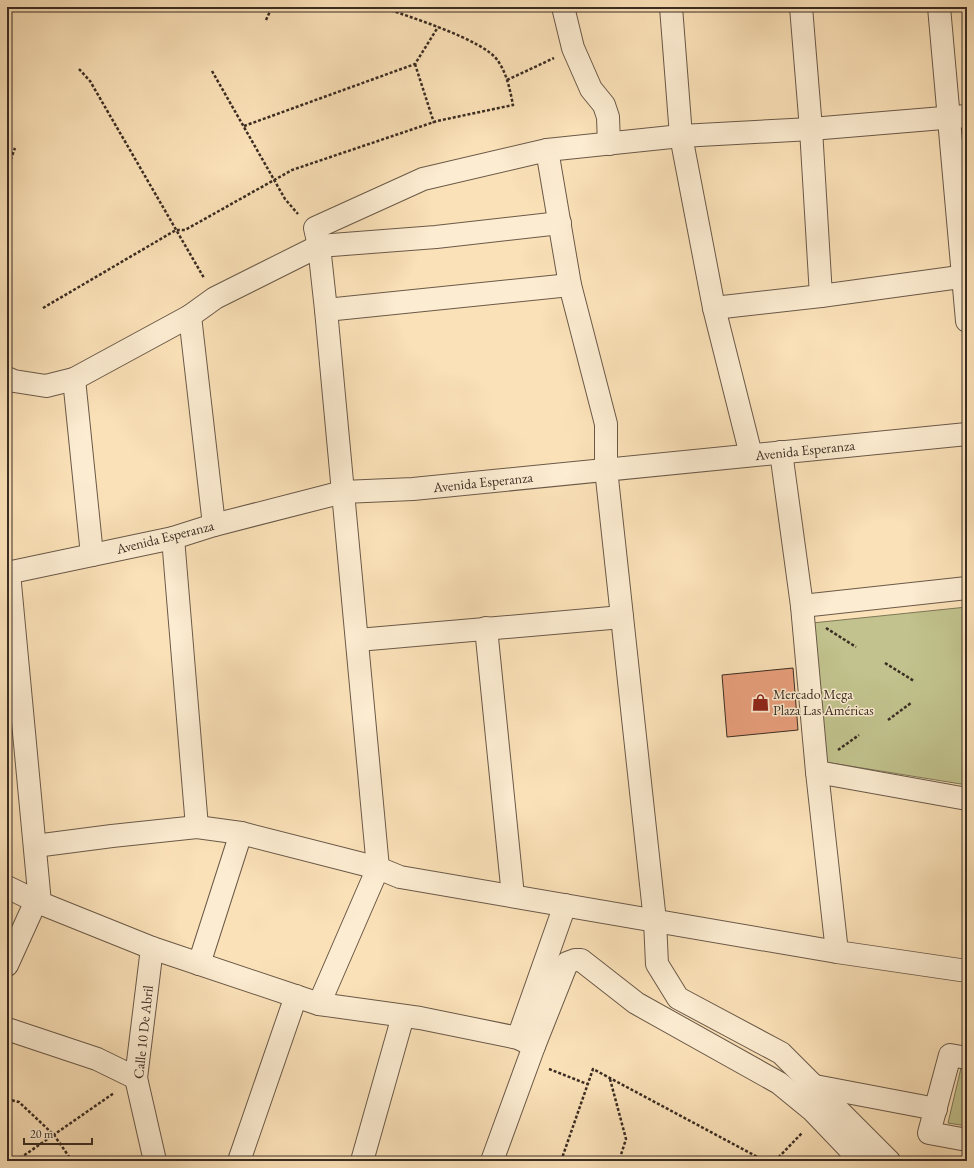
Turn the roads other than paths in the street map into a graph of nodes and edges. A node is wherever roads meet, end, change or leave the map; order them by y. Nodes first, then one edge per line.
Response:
1 (563, 7) edge
2 (671, 7) edge
3 (801, 7) edge
4 (939, 7) edge
5 (958, 116) edge
6 (811, 129) junction
7 (681, 136) junction
8 (609, 144) junction
9 (547, 150) junction
10 (560, 223) junction
11 (317, 237) junction
12 (965, 276) edge
13 (570, 285) junction
14 (821, 296) junction
15 (714, 308) junction
16 (326, 310) junction
17 (190, 316) junction
18 (967, 321) edge
19 (7, 378) edge
20 (74, 379) junction
21 (967, 434) edge
22 (781, 452) junction
23 (751, 455) junction
24 (606, 469) junction
25 (343, 492) junction
26 (214, 525) junction
27 (173, 538) junction
28 (92, 555) junction
29 (8, 573) edge
30 (967, 588) edge
31 (802, 606) junction
32 (622, 617) junction
33 (486, 628) junction
34 (358, 640) junction
35 (14, 722) edge
36 (817, 772) junction
37 (967, 798) edge
38 (197, 827) junction
39 (241, 833) junction
40 (35, 846) junction
41 (378, 868) junction
42 (7, 887) edge
43 (513, 896) junction
44 (38, 902) junction
45 (565, 905) junction
46 (655, 921) junction
47 (152, 948) junction
48 (837, 952) junction
49 (199, 964) junction
50 (7, 965) edge
51 (967, 971) edge
52 (296, 996) junction
53 (319, 1004) junction
54 (403, 1016) junction
55 (7, 1029) edge
56 (527, 1048) junction
57 (967, 1058) edge
58 (136, 1078) junction
59 (815, 1086) junction
60 (936, 1109) junction
61 (967, 1140) edge
62 (155, 1161) edge
63 (239, 1161) edge
64 (362, 1161) edge
65 (492, 1161) edge
66 (861, 1161) edge
67 (889, 1161) edge

1 - 8 street
2 - 7 street
3 - 6 street
4 - 5 street
5 - 6 street
5 - 12 street
6 - 7 street
6 - 14 street
7 - 8 street
7 - 15 street
8 - 9 street
9 - 10 street
9 - 11 street
10 - 11 street
10 - 13 street
11 - 16 street
11 - 17 street
12 - 14 street
12 - 18 street
13 - 16 street
13 - 24 street
14 - 15 street
15 - 23 street
16 - 25 street
17 - 20 street
17 - 26 street
19 - 20 street
20 - 28 street
21 - 22 street, Avenida Esperanza
22 - 23 street, Avenida Esperanza
22 - 31 street
23 - 24 street, Avenida Esperanza
24 - 25 street, Avenida Esperanza
24 - 32 street
25 - 26 street, Avenida Esperanza
25 - 34 street
26 - 27 street, Avenida Esperanza
27 - 28 street, Avenida Esperanza
27 - 38 street
28 - 29 street, Avenida Esperanza
29 - 35 street
30 - 31 street
31 - 36 street
32 - 33 street
32 - 46 street
33 - 34 street
33 - 43 street
34 - 41 street
35 - 40 street
36 - 37 street
36 - 48 street
38 - 39 street
38 - 40 street
39 - 41 street
39 - 49 street
40 - 44 street
41 - 43 street
41 - 53 street
42 - 44 street
43 - 45 street
44 - 47 street
44 - 50 street
45 - 46 street
45 - 56 street
46 - 48 street
46 - 59 street
47 - 49 street
47 - 58 street, Calle 10 De Abril
48 - 51 street
49 - 52 street
52 - 53 street
52 - 63 street
53 - 54 street
54 - 56 street
54 - 64 street
55 - 58 street
56 - 65 street
56 - 66 street
57 - 60 street
58 - 62 street, Calle 10 De Abril
59 - 60 street
59 - 67 street
60 - 61 street

